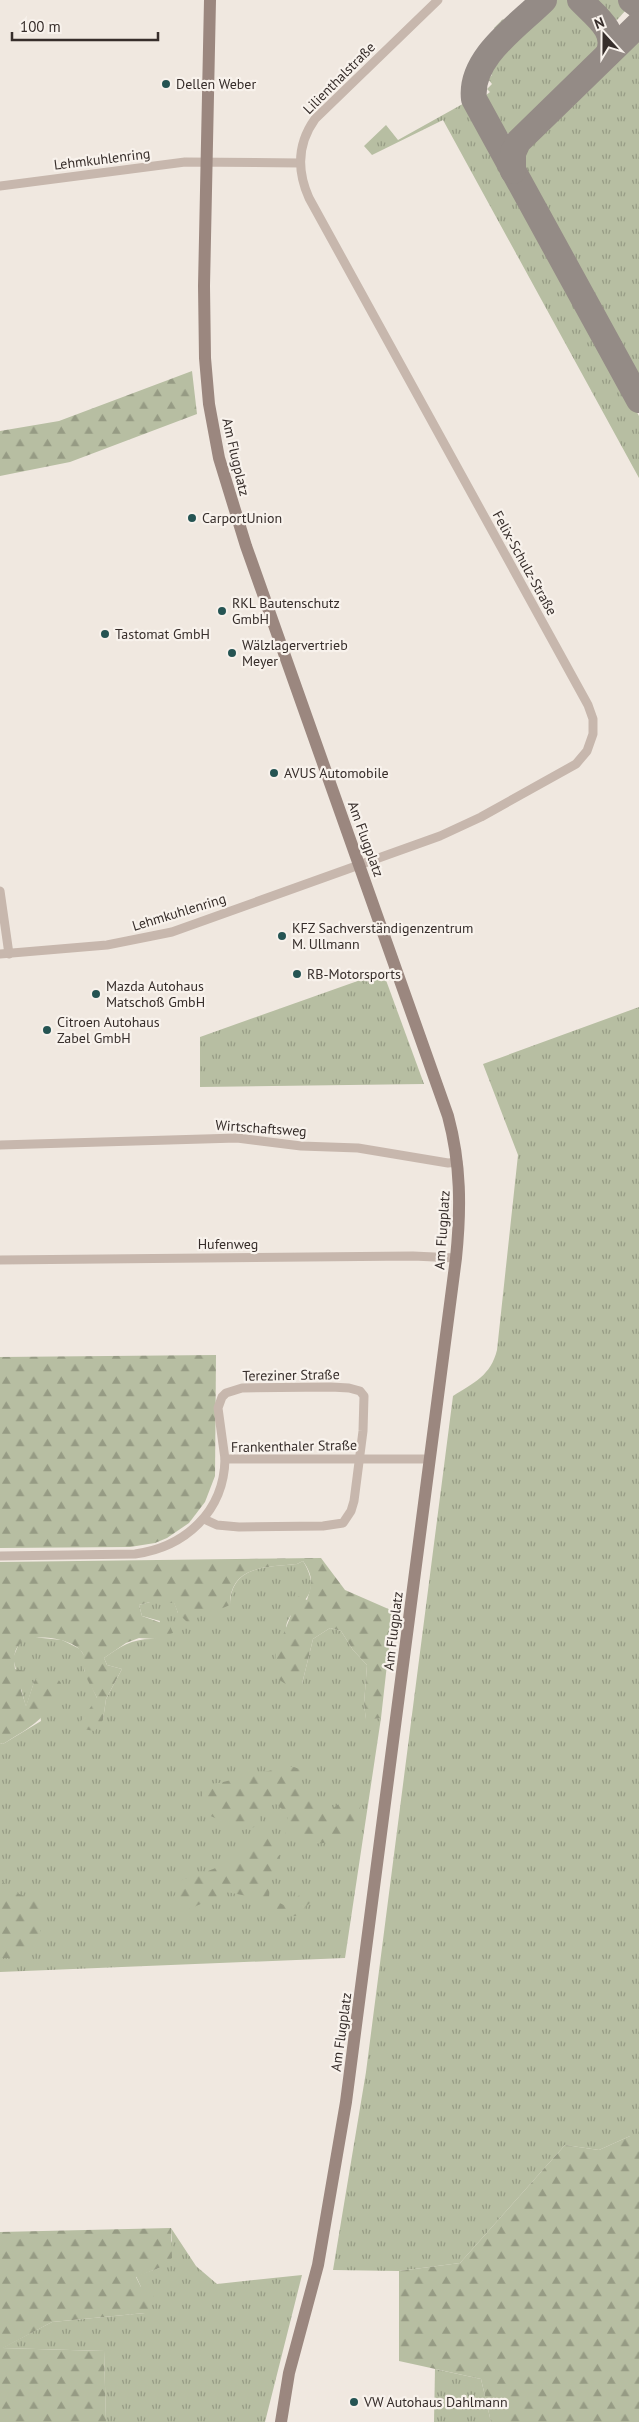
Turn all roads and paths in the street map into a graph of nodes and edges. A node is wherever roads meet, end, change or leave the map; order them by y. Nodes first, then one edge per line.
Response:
1 (210, 0) edge
2 (438, 0) edge
3 (207, 161) junction
4 (300, 163) junction
5 (0, 186) edge
6 (360, 865) junction
7 (0, 892) edge
8 (4, 954) edge
9 (0, 1145) edge
10 (458, 1162) junction
11 (456, 1258) junction
12 (0, 1260) edge
13 (225, 1459) junction
14 (359, 1459) junction
15 (430, 1459) junction
16 (204, 1519) junction
17 (0, 1556) edge
18 (284, 2400) junction
19 (275, 2422) edge
20 (281, 2422) edge

1 - 3 street, Am Flugplatz
2 - 4 street, Lilienthalstraße
3 - 4 street
3 - 5 street, Lehmkuhlenring
3 - 6 street, Am Flugplatz
4 - 6 street, Felix-Schulz-Straße
6 - 8 street, Lehmkuhlenring
6 - 10 street, Am Flugplatz
7 - 8 street
9 - 10 street, Wirtschaftsweg
10 - 11 street, Am Flugplatz
11 - 12 street, Hufenweg
11 - 15 street, Am Flugplatz
13 - 14 street, Frankenthaler Straße
13 - 14 street, Tereziner Straße
13 - 16 street, Frankenthaler Straße
14 - 15 street, Frankenthaler Straße
14 - 16 street, Tereziner Straße
15 - 18 street, Am Flugplatz
16 - 17 street, Frankenthaler Straße
18 - 19 street, Am Flugplatz
18 - 20 street, Am Flugplatz

